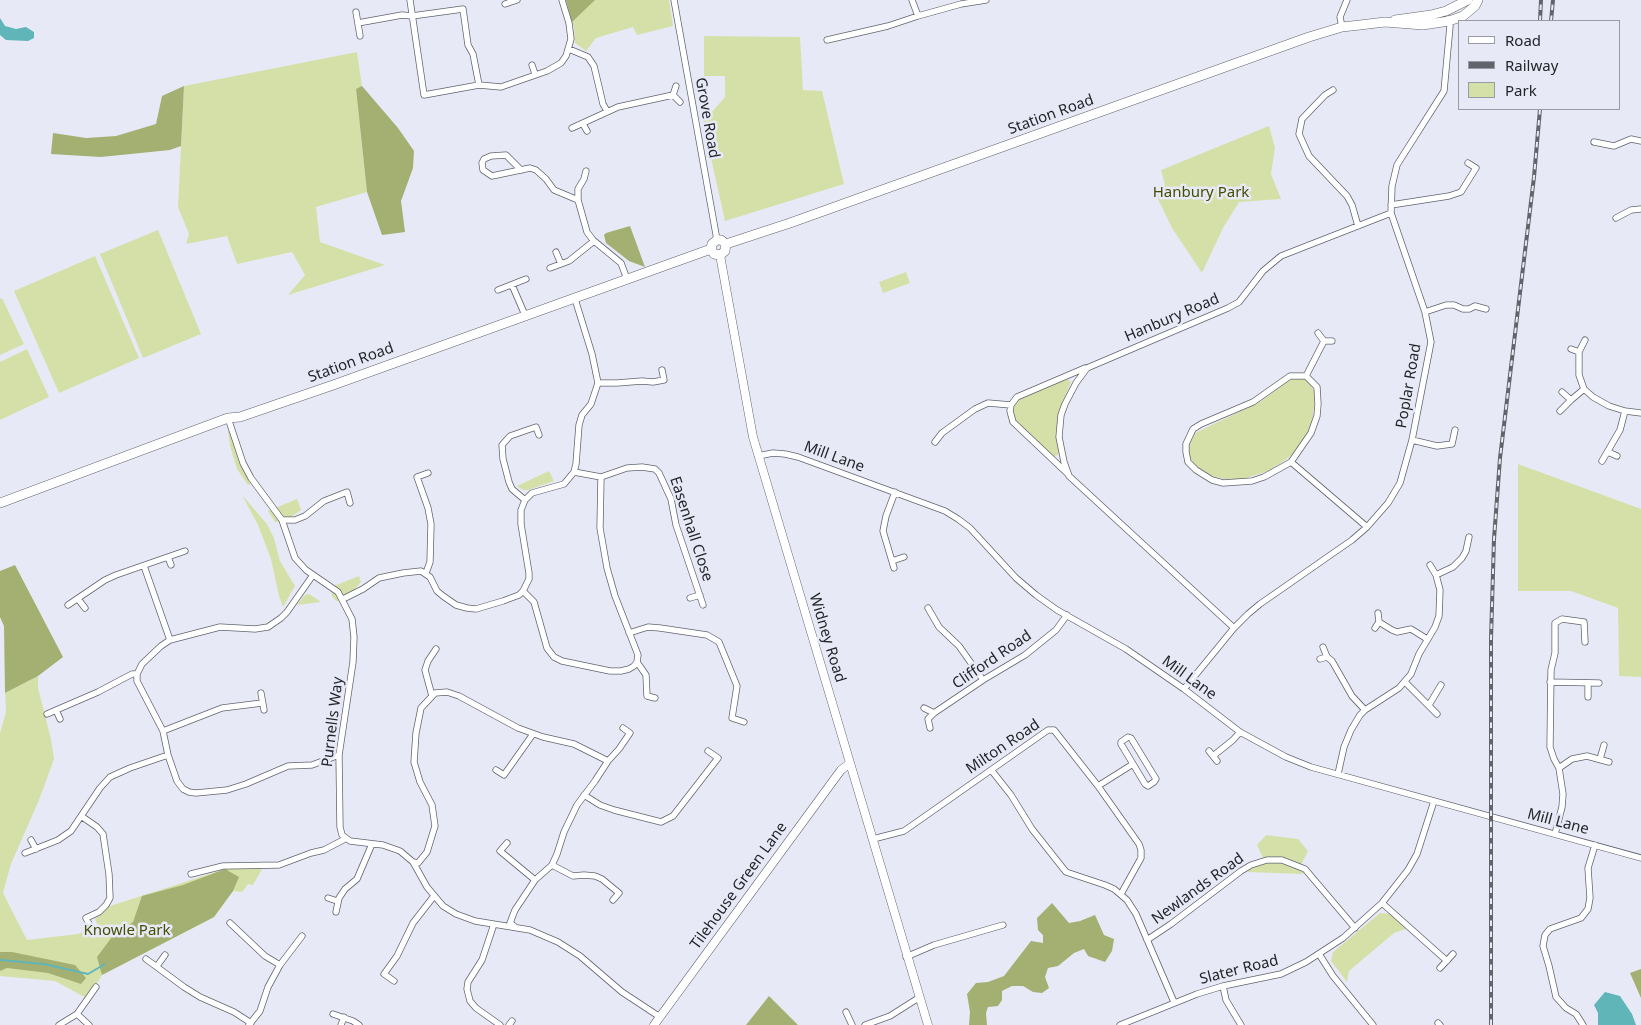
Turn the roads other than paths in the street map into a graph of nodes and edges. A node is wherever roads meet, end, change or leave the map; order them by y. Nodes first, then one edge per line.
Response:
1 (410, 0) edge
2 (517, 0) edge
3 (562, 0) edge
4 (674, 0) edge
5 (912, 0) edge
6 (986, 0) edge
7 (1347, 0) edge
8 (1468, 0) edge
9 (1478, 0) edge
10 (505, 4) dead end
11 (1446, 10) junction
12 (356, 12) dead end
13 (412, 16) junction
14 (918, 16) junction
15 (1449, 21) junction
16 (1388, 22) junction
17 (358, 23) junction
18 (1342, 27) junction
19 (360, 36) dead end
20 (827, 40) dead end
21 (569, 49) junction
22 (532, 66) dead end
23 (535, 74) junction
24 (479, 85) junction
25 (676, 86) dead end
26 (1334, 90) dead end
27 (674, 96) junction
28 (680, 102) dead end
29 (607, 111) junction
30 (583, 124) junction
31 (572, 128) dead end
32 (587, 131) dead end
33 (1641, 141) edge
34 (1594, 142) dead end
35 (1468, 163) dead end
36 (521, 170) junction
37 (586, 171) dead end
38 (578, 200) junction
39 (1391, 205) junction
40 (1619, 208) dead end
41 (1641, 209) edge
42 (1391, 213) junction
43 (1622, 214) junction
44 (1616, 218) dead end
45 (1358, 226) junction
46 (717, 240) junction
47 (594, 241) junction
48 (726, 244) junction
49 (711, 249) junction
50 (556, 252) dead end
51 (720, 255) junction
52 (561, 264) junction
53 (550, 268) dead end
54 (526, 279) dead end
55 (627, 280) junction
56 (512, 285) junction
57 (498, 290) dead end
58 (575, 299) junction
59 (1486, 309) dead end
60 (1425, 312) junction
61 (525, 316) junction
62 (1318, 333) dead end
63 (1332, 340) dead end
64 (1585, 340) dead end
65 (1324, 341) junction
66 (1571, 349) dead end
67 (1579, 352) junction
68 (1086, 368) junction
69 (662, 370) dead end
70 (1306, 376) junction
71 (598, 383) junction
72 (1584, 389) junction
73 (1562, 392) dead end
74 (1571, 400) junction
75 (1011, 405) junction
76 (1560, 411) dead end
77 (1625, 411) junction
78 (1641, 413) edge
79 (228, 418) junction
80 (1455, 430) dead end
81 (539, 435) dead end
82 (1412, 440) junction
83 (935, 442) dead end
84 (1608, 452) junction
85 (758, 456) junction
86 (1617, 456) dead end
87 (1602, 460) dead end
88 (1291, 462) junction
89 (574, 472) junction
90 (428, 473) dead end
91 (1069, 476) junction
92 (601, 477) junction
93 (895, 492) junction
94 (525, 500) junction
95 (350, 503) dead end
96 (0, 504) edge
97 (282, 520) junction
98 (1367, 527) junction
99 (1469, 537) dead end
100 (185, 551) dead end
101 (168, 557) junction
102 (904, 557) dead end
103 (171, 565) dead end
104 (1430, 565) dead end
105 (144, 566) junction
106 (426, 573) junction
107 (313, 575) junction
108 (1436, 575) junction
109 (523, 591) junction
110 (700, 595) junction
111 (78, 598) junction
112 (690, 598) dead end
113 (343, 599) junction
114 (68, 605) dead end
115 (703, 605) dead end
116 (85, 608) dead end
117 (928, 608) dead end
118 (1378, 613) dead end
119 (1067, 615) junction
120 (1379, 622) junction
121 (1234, 628) junction
122 (1375, 628) dead end
123 (629, 633) junction
124 (1427, 639) junction
125 (170, 640) junction
126 (1585, 642) dead end
127 (1323, 647) dead end
128 (436, 649) dead end
129 (426, 650) dead end
130 (432, 654) junction
131 (1327, 657) junction
132 (1320, 659) dead end
133 (637, 662) junction
134 (136, 674) junction
135 (983, 680) junction
136 (1405, 682) junction
137 (1550, 682) junction
138 (1599, 683) dead end
139 (1588, 684) junction
140 (1442, 685) dead end
141 (1184, 689) junction
142 (261, 693) dead end
143 (432, 696) junction
144 (1588, 697) dead end
145 (655, 698) dead end
146 (262, 703) junction
147 (1429, 705) junction
148 (924, 708) dead end
149 (56, 710) junction
150 (264, 710) dead end
151 (1365, 710) junction
152 (934, 713) junction
153 (48, 714) dead end
154 (1437, 714) dead end
155 (60, 719) dead end
156 (744, 722) dead end
157 (623, 728) dead end
158 (930, 728) dead end
159 (163, 731) junction
160 (1240, 732) junction
161 (533, 734) junction
162 (1604, 746) dead end
163 (708, 751) dead end
164 (168, 755) junction
165 (339, 755) junction
166 (1213, 756) dead end
167 (1600, 759) junction
168 (608, 761) junction
169 (1609, 762) dead end
170 (849, 764) junction
171 (1133, 764) junction
172 (1559, 768) junction
173 (496, 770) dead end
174 (992, 770) junction
175 (1338, 774) junction
176 (1098, 786) junction
177 (584, 795) junction
178 (1434, 800) junction
179 (81, 816) junction
180 (1555, 834) junction
181 (345, 839) junction
182 (31, 840) dead end
183 (872, 840) junction
184 (507, 843) dead end
185 (372, 844) junction
186 (1595, 845) junction
187 (36, 849) junction
188 (25, 853) dead end
189 (1641, 858) edge
190 (413, 862) junction
191 (552, 865) junction
192 (191, 874) dead end
193 (535, 880) junction
194 (1120, 894) junction
195 (434, 896) junction
196 (328, 898) dead end
197 (613, 900) dead end
198 (337, 901) junction
199 (1382, 902) junction
200 (336, 912) dead end
201 (230, 924) dead end
202 (494, 924) junction
203 (1003, 925) dead end
204 (515, 926) junction
205 (91, 928) dead end
206 (1355, 928) junction
207 (302, 936) dead end
208 (1147, 940) junction
209 (1319, 954) junction
210 (1453, 954) dead end
211 (165, 955) dead end
212 (906, 957) junction
213 (146, 959) dead end
214 (1447, 961) junction
215 (280, 965) junction
216 (157, 966) junction
217 (1440, 968) dead end
218 (394, 981) dead end
219 (1223, 986) junction
220 (96, 987) dead end
221 (920, 997) junction
222 (1174, 1002) junction
223 (846, 1012) dead end
224 (77, 1014) junction
225 (334, 1014) dead end
226 (344, 1017) junction
227 (660, 1017) junction
228 (250, 1024) edge
229 (59, 1025) edge
230 (90, 1025) edge
231 (341, 1025) edge
232 (359, 1025) edge
233 (500, 1025) edge
234 (654, 1025) edge
235 (852, 1025) edge
236 (865, 1025) edge
237 (928, 1025) edge
238 (1120, 1025) edge
239 (1241, 1025) edge
240 (1373, 1025) edge
241 (1583, 1025) edge

1 - 13 street
2 - 10 street
3 - 21 street
4 - 46 street, Grove Road
5 - 14 street
6 - 14 street
7 - 18 street
8 - 11 main road, Station Road
9 - 15 main road, Station Road
11 - 15 street, Poplar Road
11 - 16 main road, Station Road
12 - 17 street
13 - 17 street
13 - 24 street
13 - 24 street
14 - 20 street
15 - 16 main road, Station Road
15 - 39 street, Poplar Road
16 - 18 main road, Station Road
17 - 19 street
18 - 48 main road, Station Road
21 - 23 street
21 - 29 street
22 - 23 street
23 - 24 street
25 - 27 street
26 - 45 street
27 - 28 street
27 - 29 street
29 - 30 street
30 - 31 street
30 - 32 street
33 - 34 street
35 - 39 street
36 - 36 street
36 - 38 street
37 - 38 street
38 - 47 street
39 - 42 street, Poplar Road
40 - 43 street
41 - 43 street
42 - 45 street, Hanbury Road
42 - 60 street, Poplar Road
43 - 44 street
45 - 68 street, Hanbury Road
46 - 48 main road
46 - 49 main road
47 - 52 street
47 - 55 street
48 - 51 main road
49 - 51 main road
49 - 55 main road, Station Road
50 - 52 street
51 - 85 street, Widney Road
52 - 53 street
54 - 56 street
55 - 58 main road, Station Road
56 - 57 street
56 - 61 street
58 - 61 main road, Station Road
58 - 71 street
59 - 60 street
60 - 82 street, Poplar Road
61 - 79 main road, Station Road
62 - 65 street
63 - 65 street
64 - 67 street
65 - 70 street
66 - 67 street
67 - 72 street
68 - 75 street, Hanbury Road
68 - 91 street
69 - 71 street
70 - 88 street
70 - 88 street
71 - 89 street
72 - 74 street
72 - 77 street
73 - 74 street
74 - 76 street
75 - 83 street
75 - 91 street
77 - 78 street
77 - 84 street
79 - 96 main road, Station Road
79 - 97 street, Purnells Way
80 - 82 street
81 - 94 street
82 - 98 street, Poplar Road
84 - 86 street
84 - 87 street
85 - 93 street, Mill Lane
85 - 170 street, Widney Road
88 - 98 street
89 - 92 street
89 - 94 street
90 - 106 street
91 - 121 street
92 - 110 street, Easenhall Close
92 - 123 street
93 - 102 street
93 - 119 street, Mill Lane
94 - 109 street
95 - 97 street
97 - 107 street, Purnells Way
98 - 121 street, Poplar Road
99 - 108 street
100 - 101 street
101 - 103 street
101 - 105 street
104 - 108 street
105 - 111 street
105 - 125 street
106 - 109 street
106 - 113 street
107 - 113 street, Purnells Way
107 - 125 street
108 - 124 street
109 - 133 street
110 - 112 street, Easenhall Close
110 - 115 street, Easenhall Close
111 - 114 street
111 - 116 street
113 - 165 street, Purnells Way
117 - 135 street
118 - 120 street
119 - 135 street, Clifford Road
119 - 141 street, Mill Lane
120 - 122 street
120 - 124 street
121 - 141 street, Poplar Road
123 - 133 street
123 - 156 street
124 - 136 street
125 - 134 street
126 - 137 street
127 - 131 street
128 - 130 street
129 - 130 street
130 - 143 street
131 - 132 street
131 - 151 street
133 - 145 street
134 - 149 street
134 - 159 street
135 - 152 street, Clifford Road
136 - 147 street
136 - 151 street
137 - 139 street
137 - 172 street
138 - 139 street
139 - 144 street
140 - 147 street
141 - 160 street, Mill Lane
142 - 146 street
143 - 161 street
143 - 190 street
146 - 150 street
146 - 159 street
147 - 154 street
148 - 152 street
149 - 153 street
149 - 155 street
151 - 175 street
152 - 158 street
157 - 168 street
159 - 164 street
160 - 166 street
160 - 175 street, Mill Lane
161 - 168 street
161 - 173 street
162 - 167 street
163 - 177 street
164 - 165 street
164 - 179 street
165 - 181 street, Purnells Way
167 - 169 street
167 - 172 street
168 - 177 street
170 - 183 street, Widney Road
170 - 227 street, Tilehouse Green Lane
171 - 171 street
171 - 176 street
172 - 180 street
174 - 176 street, Milton Road
174 - 183 street, Milton Road
174 - 194 street
175 - 178 street, Mill Lane
176 - 194 street, Milton Road
177 - 191 street
178 - 180 street, Mill Lane
178 - 199 street, Slater Road
179 - 187 street
179 - 205 street
180 - 186 street, Mill Lane
181 - 185 street
181 - 192 street
182 - 187 street
183 - 212 street, Widney Road
184 - 193 street
185 - 190 street
185 - 198 street
186 - 189 street, Mill Lane
186 - 241 street
187 - 188 street
190 - 195 street
191 - 193 street
191 - 197 street
193 - 204 street
194 - 208 street
195 - 202 street
195 - 218 street
196 - 198 street
198 - 200 street
199 - 206 street, Slater Road
199 - 214 street
201 - 215 street
202 - 204 street
202 - 233 street
203 - 212 street
204 - 227 street
206 - 208 street, Newlands Road
206 - 209 street, Slater Road
207 - 215 street
208 - 222 street
209 - 219 street, Slater Road
209 - 240 street
210 - 214 street
211 - 216 street
212 - 221 street, Widney Road
213 - 216 street
214 - 217 street
215 - 228 street
216 - 228 street
219 - 222 street, Slater Road
219 - 239 street
220 - 224 street
221 - 236 street
221 - 237 street, Widney Road
222 - 238 street, Slater Road
223 - 235 street
224 - 229 street
224 - 230 street
225 - 226 street
226 - 231 street
226 - 232 street
227 - 234 street, Tilehouse Green Lane

